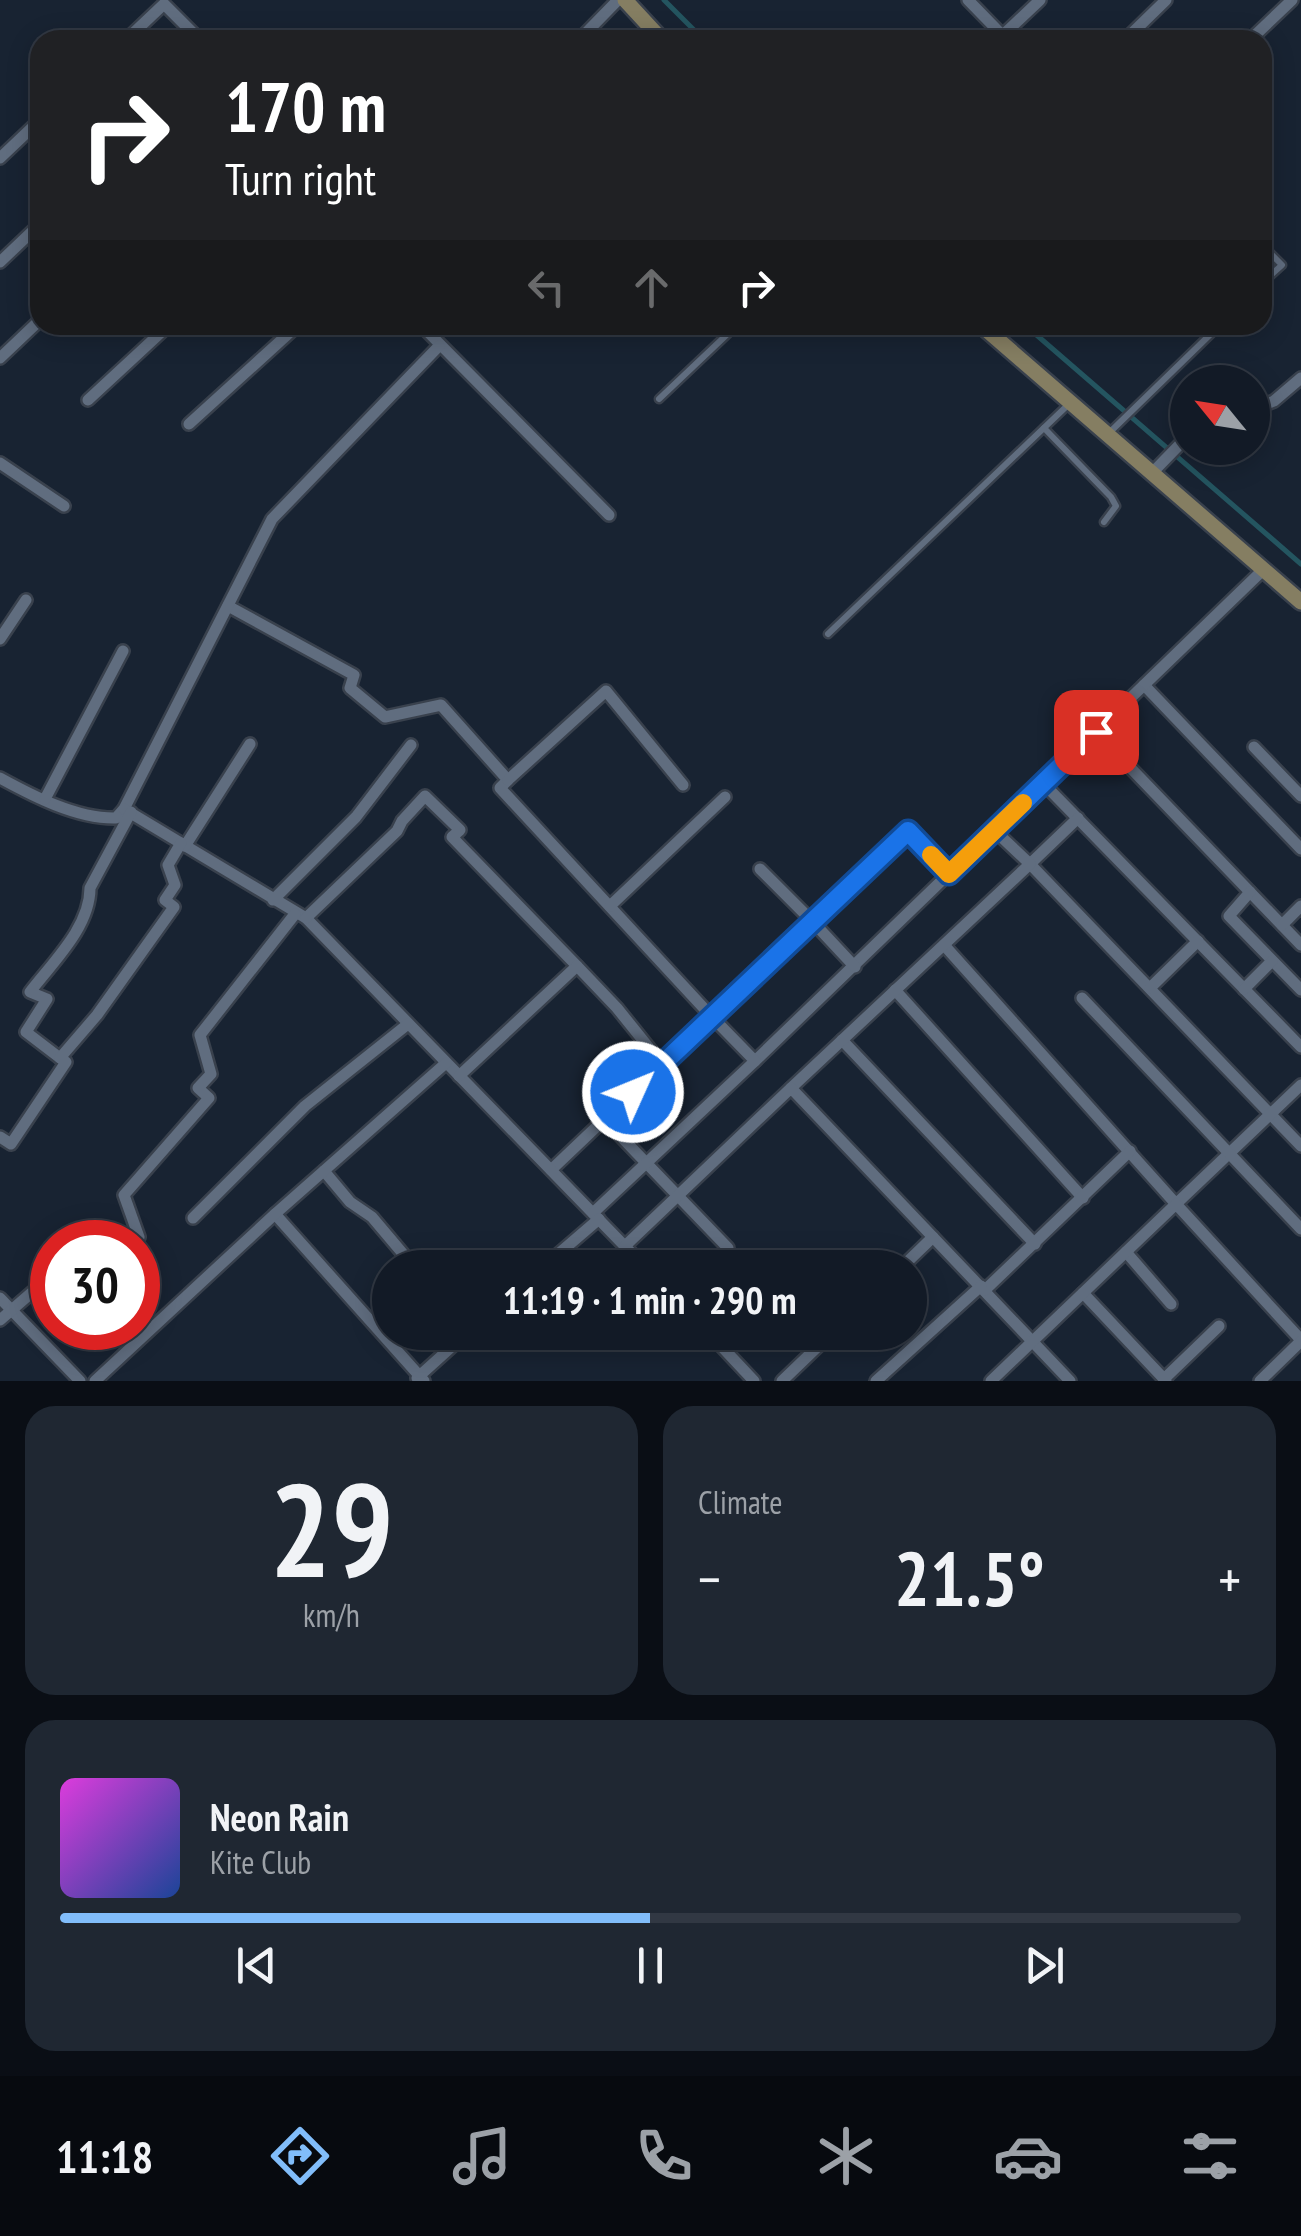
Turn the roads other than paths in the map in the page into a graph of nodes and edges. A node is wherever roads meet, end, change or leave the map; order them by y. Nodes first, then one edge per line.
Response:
1 (622, 0) edge
2 (968, 0) edge
3 (1040, 0) edge
4 (1166, 0) edge
5 (1292, 0) edge
6 (137, 30) edge
7 (190, 30) edge
8 (590, 30) edge
9 (652, 30) edge
10 (997, 30) edge
11 (1012, 30) edge
12 (1135, 30) edge
13 (1260, 30) edge
14 (30, 130) edge
15 (0, 158) edge
16 (30, 234) edge
17 (1272, 255) edge
18 (0, 262) edge
19 (1272, 274) edge
20 (30, 330) edge
21 (158, 335) edge
22 (287, 335) edge
23 (430, 335) edge
24 (726, 335) edge
25 (993, 335) edge
26 (1210, 335) edge
27 (439, 346) junction
28 (0, 358) edge
29 (1301, 378) edge
30 (658, 399) dead end
31 (88, 400) dead end
32 (1070, 402) junction
33 (1270, 403) edge
34 (189, 424) dead end
35 (1044, 428) junction
36 (1111, 432) junction
37 (1170, 454) edge
38 (0, 463) edge
39 (1158, 466) junction
40 (64, 506) dead end
41 (609, 514) dead end
42 (1104, 522) dead end
43 (1264, 569) junction
44 (26, 600) dead end
45 (1301, 602) edge
46 (228, 606) junction
47 (828, 634) dead end
48 (0, 639) edge
49 (123, 650) dead end
50 (1144, 684) junction
51 (1096, 732) junction
52 (250, 744) dead end
53 (411, 746) dead end
54 (1254, 746) dead end
55 (0, 778) edge
56 (508, 780) junction
57 (1043, 783) junction
58 (683, 785) dead end
59 (1301, 796) edge
60 (725, 797) dead end
61 (45, 800) junction
62 (127, 811) junction
63 (1078, 818) junction
64 (994, 830) junction
65 (183, 845) junction
66 (1301, 849) edge
67 (1030, 864) junction
68 (760, 869) dead end
69 (949, 874) junction
70 (1250, 892) junction
71 (273, 900) junction
72 (610, 906) junction
73 (1301, 906) edge
74 (301, 916) junction
75 (813, 922) junction
76 (1282, 925) junction
77 (1198, 941) junction
78 (944, 945) junction
79 (1301, 945) edge
80 (1272, 961) junction
81 (577, 966) junction
82 (855, 967) junction
83 (1150, 988) junction
84 (1244, 989) junction
85 (895, 990) junction
86 (1301, 990) edge
87 (1082, 998) dead end
88 (712, 1017) junction
89 (408, 1024) junction
90 (842, 1040) junction
91 (1301, 1046) edge
92 (60, 1058) junction
93 (755, 1061) junction
94 (446, 1062) junction
95 (662, 1064) junction
96 (459, 1076) junction
97 (1301, 1085) edge
98 (790, 1088) junction
99 (1271, 1115) junction
100 (604, 1119) junction
101 (0, 1137) edge
102 (1301, 1146) edge
103 (1130, 1151) junction
104 (1229, 1154) junction
105 (646, 1163) junction
106 (551, 1170) junction
107 (324, 1171) junction
108 (678, 1196) junction
109 (1084, 1198) junction
110 (1176, 1204) junction
111 (275, 1214) junction
112 (596, 1216) junction
113 (193, 1218) dead end
114 (133, 1220) edge
115 (1301, 1229) edge
116 (934, 1237) junction
117 (1035, 1244) junction
118 (625, 1246) junction
119 (728, 1248) dead end
120 (400, 1250) edge
121 (561, 1250) edge
122 (629, 1250) edge
123 (920, 1250) edge
124 (1126, 1252) junction
125 (983, 1288) junction
126 (1083, 1293) junction
127 (30, 1294) edge
128 (0, 1298) edge
129 (1171, 1304) dead end
130 (13, 1309) junction
131 (0, 1320) edge
132 (160, 1321) edge
133 (1219, 1326) dead end
134 (1033, 1340) junction
135 (1301, 1341) edge
136 (129, 1350) edge
137 (449, 1350) edge
138 (725, 1350) edge
139 (814, 1350) edge
140 (419, 1379) edge
141 (1165, 1380) edge
142 (80, 1381) edge
143 (96, 1381) edge
144 (754, 1381) edge
145 (782, 1381) edge
146 (876, 1381) edge
147 (991, 1381) edge
148 (1070, 1381) edge
149 (1260, 1381) edge

1 - 8 street
1 - 9 street
2 - 10 street
3 - 11 street
4 - 12 street
5 - 13 street
6 - 7 street
14 - 15 street
16 - 18 street
17 - 19 lane
20 - 28 street
21 - 31 street
22 - 34 street
23 - 27 street
24 - 30 lane
25 - 32 street
26 - 36 lane
27 - 41 street
27 - 46 street
29 - 33 street
32 - 35 lane
32 - 36 street
35 - 42 lane
35 - 47 lane
36 - 39 street
37 - 39 street
38 - 40 street
39 - 43 street
43 - 45 street
43 - 50 street
44 - 48 street
46 - 56 street
46 - 62 street
49 - 61 street
50 - 51 street
50 - 66 street
51 - 57 street
51 - 70 street
52 - 65 street
53 - 71 street
54 - 59 street
55 - 61 street
56 - 58 street
56 - 72 street
57 - 63 street
57 - 64 street
60 - 72 street
61 - 62 street
62 - 65 street
62 - 92 street
63 - 67 street
63 - 77 street
64 - 67 street
64 - 69 street
65 - 71 street
65 - 92 street
67 - 78 street
67 - 83 street
68 - 75 street
69 - 75 street
69 - 82 street
70 - 76 street
70 - 80 street
71 - 74 street
72 - 88 street
73 - 76 street
74 - 81 street
74 - 89 street
74 - 114 street
75 - 82 street
75 - 88 street
76 - 79 street
77 - 83 street
77 - 84 street
78 - 85 street
78 - 103 street
80 - 84 street
80 - 86 street
81 - 95 street
81 - 96 street
82 - 93 street
83 - 99 street
84 - 91 street
85 - 90 street
85 - 109 street
87 - 104 street
88 - 93 street
88 - 95 street
89 - 94 street
89 - 113 street
90 - 98 street
90 - 117 street
92 - 101 street
93 - 105 street
94 - 96 street
94 - 107 street
95 - 100 street
96 - 106 street
97 - 99 street
98 - 108 street
98 - 116 street
99 - 102 street
99 - 104 street
100 - 105 street
100 - 106 street
103 - 109 street
103 - 110 street
104 - 110 street
104 - 115 street
105 - 108 street
105 - 112 street
106 - 112 street
107 - 111 street
107 - 120 street
108 - 118 street
108 - 119 street
109 - 117 street
110 - 124 street
110 - 135 street
111 - 132 street
111 - 140 street
112 - 118 street
112 - 121 street
116 - 123 street
116 - 125 street
117 - 125 street
118 - 122 street
124 - 126 street
124 - 129 street
125 - 134 street
125 - 146 street
126 - 134 street
126 - 141 street
127 - 130 street
128 - 130 street
130 - 131 street
130 - 142 street
133 - 141 street
134 - 147 street
134 - 148 street
135 - 149 street
136 - 143 street
137 - 140 street
138 - 144 street
139 - 145 street

